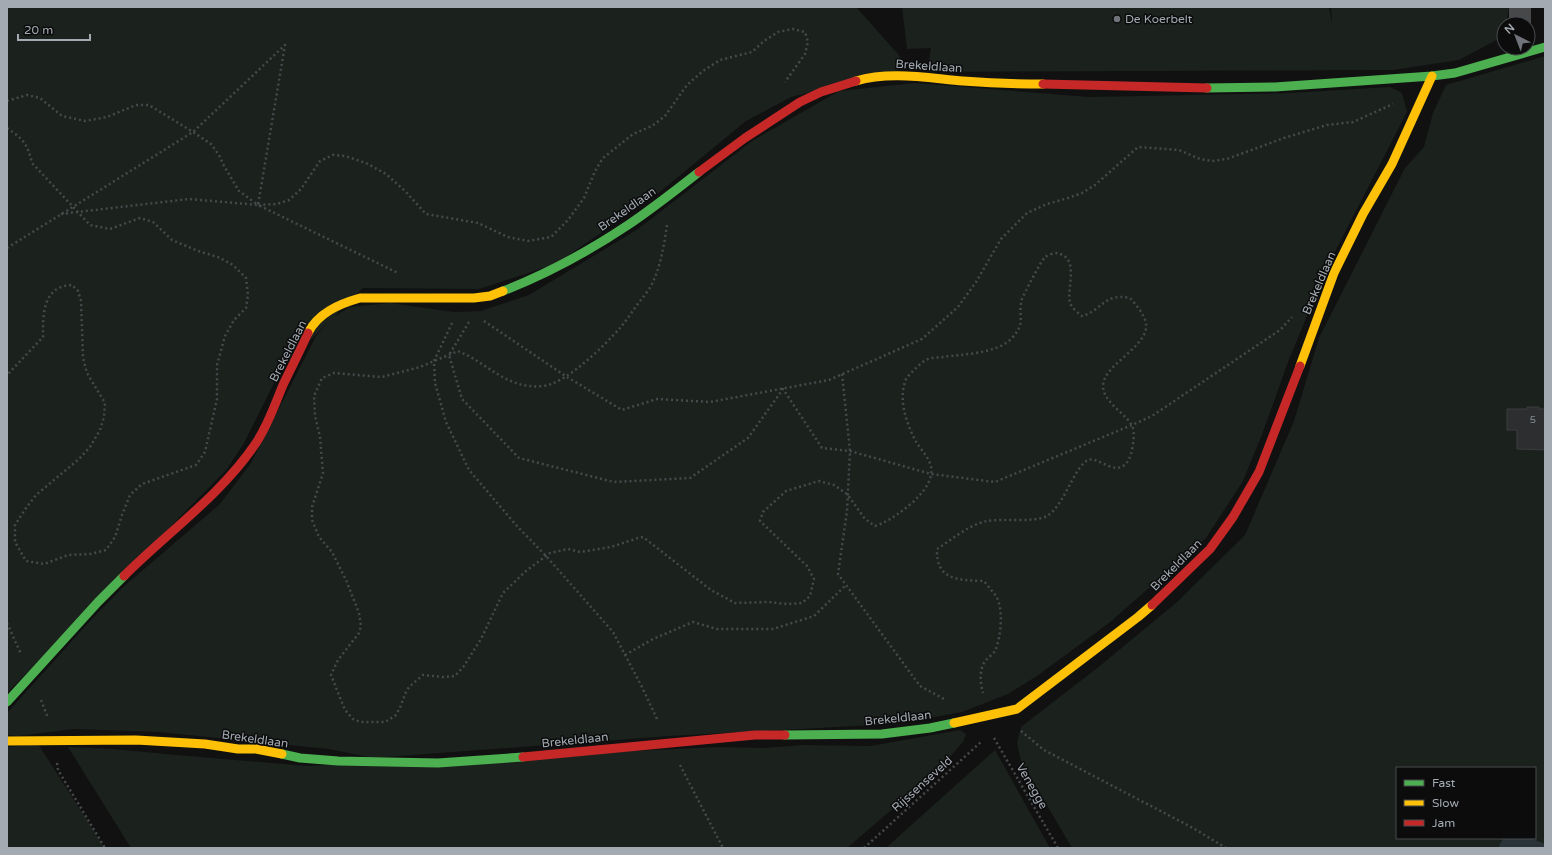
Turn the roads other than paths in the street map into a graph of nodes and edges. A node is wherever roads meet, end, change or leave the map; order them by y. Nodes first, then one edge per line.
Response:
1 (1508, 56) edge
2 (1432, 76) junction
3 (7, 702) edge
4 (7, 741) edge

1 - 2 street, Brekeldlaan
2 - 3 street, Brekeldlaan
2 - 4 street, Brekeldlaan

